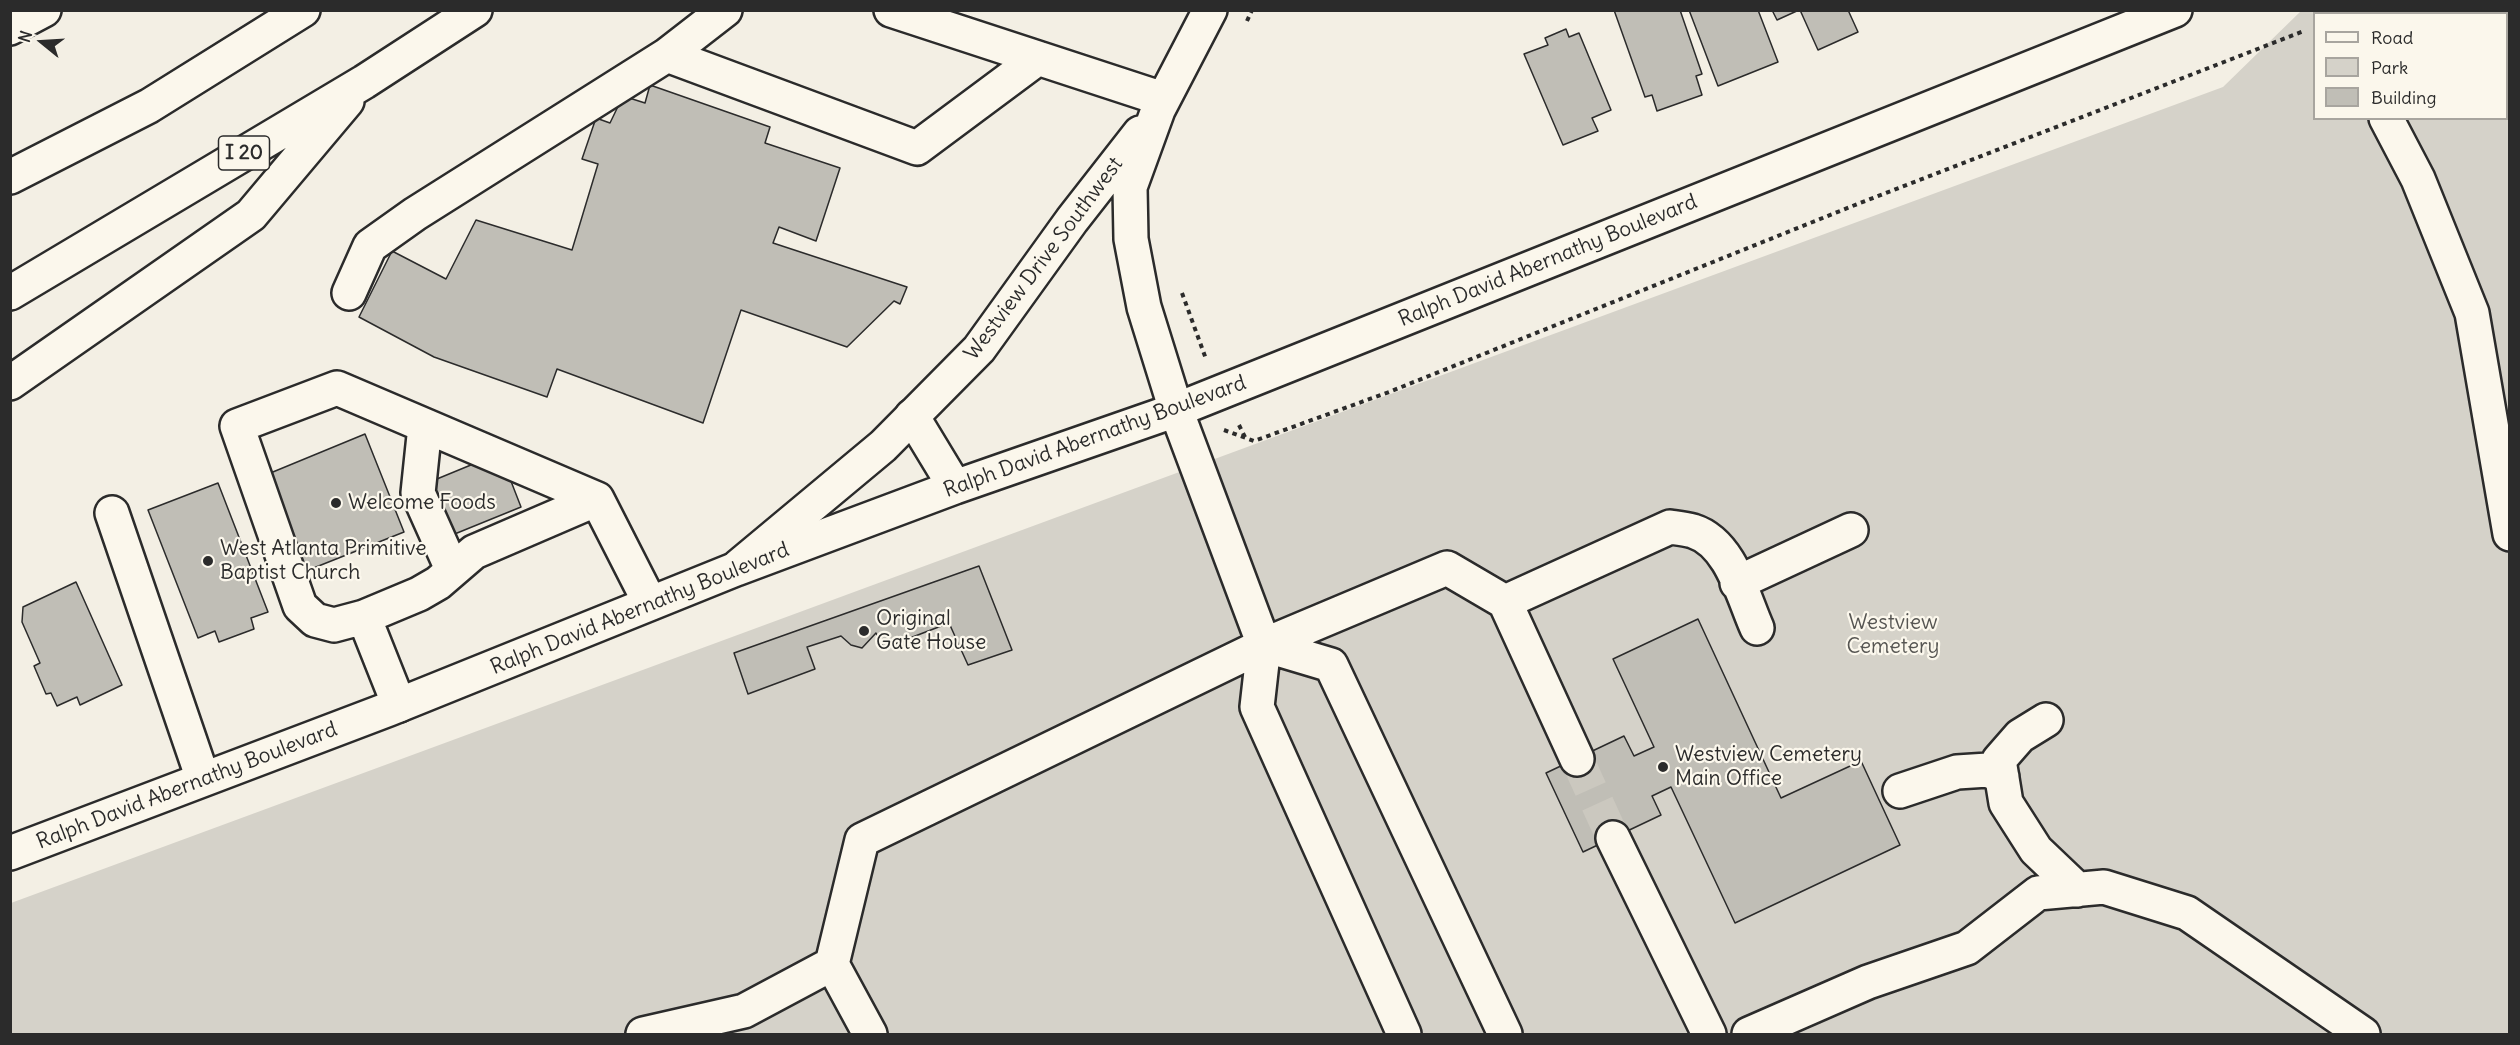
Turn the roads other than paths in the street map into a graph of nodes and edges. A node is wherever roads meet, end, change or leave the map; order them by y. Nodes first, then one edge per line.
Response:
1 (44, 10) edge
2 (303, 10) edge
3 (475, 10) edge
4 (725, 10) edge
5 (891, 10) edge
6 (1210, 10) edge
7 (2175, 10) edge
8 (10, 28) edge
9 (667, 55) junction
10 (1038, 58) junction
11 (364, 82) junction
12 (1161, 105) junction
13 (2387, 120) edge
14 (10, 177) edge
15 (10, 293) edge
16 (349, 293) dead end
17 (10, 383) edge
18 (1176, 410) junction
19 (912, 416) junction
20 (425, 426) junction
21 (955, 487) junction
22 (597, 499) junction
23 (112, 513) dead end
24 (1851, 530) dead end
25 (2510, 534) edge
26 (452, 569) junction
27 (736, 569) junction
28 (1737, 583) junction
29 (1505, 602) junction
30 (650, 603) junction
31 (364, 617) junction
32 (1757, 628) dead end
33 (1264, 645) junction
34 (399, 705) junction
35 (2046, 720) dead end
36 (1577, 759) tunnel mouth
37 (2002, 777) junction
38 (203, 779) junction
39 (1900, 791) dead end
40 (1613, 838) tunnel mouth
41 (10, 853) edge
42 (2078, 890) junction
43 (832, 964) junction
44 (643, 1035) edge
45 (870, 1035) edge
46 (1404, 1035) edge
47 (1505, 1035) edge
48 (1709, 1035) edge
49 (1749, 1035) edge
50 (2363, 1035) edge

1 - 8 main road
2 - 14 main road
3 - 11 main road, I 20
4 - 9 main road
5 - 10 main road
6 - 12 main road, Westview Drive Southwest
7 - 18 main road, Ralph David Abernathy Boulevard
9 - 10 main road
9 - 16 main road
10 - 12 main road
11 - 15 main road, I 20
11 - 17 main road
12 - 18 main road, Westview Drive Southwest
12 - 19 main road, Westview Drive Southwest
13 - 25 main road
18 - 21 main road, Ralph David Abernathy Boulevard
18 - 33 main road, Westview Drive Southwest
19 - 21 main road
19 - 27 main road, Westview Drive Southwest
20 - 22 main road
20 - 26 main road
20 - 31 main road
21 - 27 main road, Ralph David Abernathy Boulevard
22 - 26 main road
22 - 30 main road
23 - 38 main road
24 - 28 main road
26 - 31 main road
27 - 30 main road, Ralph David Abernathy Boulevard
28 - 29 main road
28 - 32 main road
29 - 33 main road
29 - 36 main road
30 - 34 main road, Ralph David Abernathy Boulevard
31 - 34 main road
33 - 43 main road
33 - 46 main road
33 - 47 main road
34 - 38 main road, Ralph David Abernathy Boulevard
35 - 37 main road
37 - 39 main road
37 - 42 main road
38 - 41 main road, Ralph David Abernathy Boulevard
40 - 48 main road
42 - 49 main road
42 - 50 main road
43 - 44 main road
43 - 45 main road

